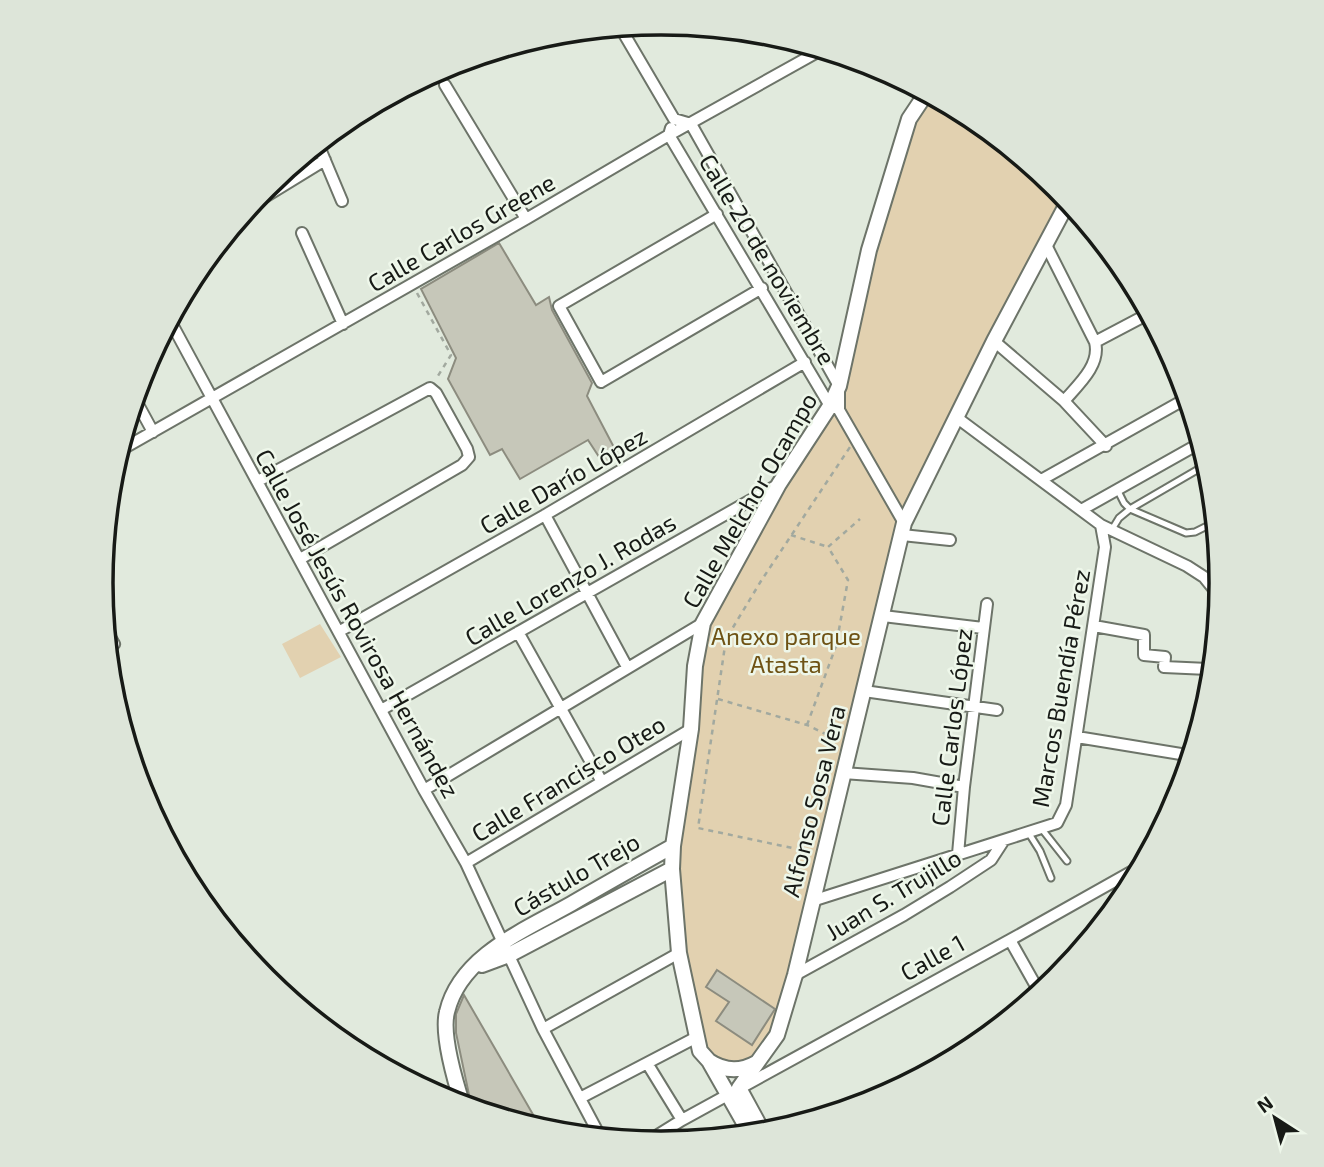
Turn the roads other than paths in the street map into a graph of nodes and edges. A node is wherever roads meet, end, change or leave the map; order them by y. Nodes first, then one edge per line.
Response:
1 (625, 36) edge
2 (811, 56) edge
3 (444, 85) dead end
4 (921, 100) edge
5 (674, 119) junction
6 (691, 124) junction
7 (669, 135) junction
8 (322, 153) edge
9 (325, 160) junction
10 (288, 183) edge
11 (342, 201) dead end
12 (1064, 211) edge
13 (717, 214) junction
14 (526, 219) junction
15 (302, 233) dead end
16 (1046, 245) junction
17 (762, 288) junction
18 (1142, 317) edge
19 (343, 324) junction
20 (175, 331) edge
21 (994, 341) junction
22 (1095, 342) junction
23 (805, 362) junction
24 (839, 386) junction
25 (212, 399) junction
26 (1064, 401) junction
27 (1179, 403) edge
28 (835, 408) junction
29 (142, 411) edge
30 (956, 417) junction
31 (153, 432) junction
32 (132, 444) edge
33 (1106, 446) junction
34 (1193, 447) edge
35 (1198, 469) edge
36 (258, 481) junction
37 (1041, 481) junction
38 (779, 484) junction
39 (1117, 489) junction
40 (1081, 509) junction
41 (1130, 509) junction
42 (545, 516) junction
43 (1101, 525) junction
44 (1207, 526) edge
45 (903, 529) junction
46 (1111, 531) junction
47 (950, 540) dead end
48 (300, 559) junction
49 (1210, 584) edge
50 (587, 593) junction
51 (987, 604) dead end
52 (883, 616) junction
53 (703, 623) junction
54 (1094, 626) junction
55 (983, 628) junction
56 (340, 631) junction
57 (518, 632) junction
58 (628, 667) junction
59 (1204, 669) edge
60 (864, 691) junction
61 (975, 706) junction
62 (560, 708) junction
63 (381, 710) junction
64 (997, 710) dead end
65 (691, 729) junction
66 (1077, 737) junction
67 (1183, 754) edge
68 (843, 773) junction
69 (602, 782) junction
70 (964, 786) junction
71 (424, 790) junction
72 (1041, 828) junction
73 (1028, 832) junction
74 (1004, 840) junction
75 (673, 846) junction
76 (958, 854) junction
77 (1067, 861) dead end
78 (466, 863) junction
79 (672, 869) junction
80 (1127, 874) edge
81 (1051, 878) dead end
82 (812, 901) junction
83 (1010, 940) junction
84 (506, 948) junction
85 (679, 953) junction
86 (795, 975) junction
87 (1035, 985) edge
88 (543, 1029) junction
89 (695, 1038) junction
90 (761, 1060) junction
91 (709, 1061) junction
92 (647, 1063) junction
93 (737, 1088) junction
94 (459, 1093) edge
95 (580, 1098) junction
96 (682, 1120) junction
97 (758, 1123) edge
98 (748, 1125) edge
99 (596, 1128) edge
100 (663, 1132) edge

1 - 5 street
2 - 6 street, Calle Carlos Greene
3 - 14 street
4 - 24 street, Calle Melchor Ocampo
5 - 6 street
5 - 7 street
6 - 7 street, Calle Carlos Greene
6 - 24 street, Calle 20 de noviembre
7 - 13 street, Calle 20 de noviembre
7 - 14 street, Calle Carlos Greene
8 - 9 street
9 - 10 street
9 - 11 street
12 - 16 street, Alfonso Sosa Vera
13 - 17 street, Calle 20 de noviembre
13 - 17 street
14 - 19 street, Calle Carlos Greene
15 - 19 street
16 - 21 street, Alfonso Sosa Vera
16 - 22 street
17 - 23 street, Calle 20 de noviembre
18 - 22 street
19 - 25 street, Calle Carlos Greene
20 - 25 street, Calle José Jesús Rovirosa Hernández
21 - 26 street
21 - 30 street, Alfonso Sosa Vera
22 - 26 street
23 - 28 street, Calle 20 de noviembre
23 - 42 street, Calle Darío López
24 - 28 street, Calle Melchor Ocampo
25 - 31 street, Calle Carlos Greene
25 - 36 street, Calle José Jesús Rovirosa Hernández
26 - 33 street
27 - 33 street
28 - 38 street, Calle Melchor Ocampo
28 - 45 street
29 - 31 street
30 - 37 street
30 - 45 street, Alfonso Sosa Vera
31 - 32 street, Calle Carlos Greene
33 - 37 street
34 - 39 street
35 - 41 lane
36 - 48 street, Calle José Jesús Rovirosa Hernández
36 - 48 street
37 - 40 street
38 - 50 street, Calle Lorenzo J. Rodas
38 - 53 street, Calle Melchor Ocampo
39 - 40 street
39 - 41 lane
40 - 43 street
41 - 44 lane
41 - 46 lane
42 - 50 street
42 - 56 street, Calle Darío López
43 - 46 street
43 - 54 street, Marcos Buendía Pérez
45 - 47 street
45 - 52 street, Alfonso Sosa Vera
46 - 49 street
48 - 56 street, Calle José Jesús Rovirosa Hernández
50 - 57 street, Calle Lorenzo J. Rodas
50 - 58 street
51 - 55 street, Calle Carlos López
52 - 55 street
52 - 60 street, Alfonso Sosa Vera
53 - 58 street
53 - 65 street, Calle Melchor Ocampo
54 - 59 street
54 - 66 street, Marcos Buendía Pérez
55 - 61 street, Calle Carlos López
56 - 63 street, Calle José Jesús Rovirosa Hernández
57 - 62 street
57 - 63 street, Calle Lorenzo J. Rodas
58 - 62 street
60 - 61 street
60 - 68 street, Alfonso Sosa Vera
61 - 64 street
61 - 70 street, Calle Carlos López
62 - 69 street
62 - 71 street
63 - 71 street, Calle José Jesús Rovirosa Hernández
65 - 69 street, Calle Francisco Oteo
65 - 75 street, Calle Melchor Ocampo
66 - 67 street
66 - 72 street, Marcos Buendía Pérez
68 - 70 street
68 - 82 street, Alfonso Sosa Vera
69 - 78 street, Calle Francisco Oteo
70 - 76 street, Calle Carlos López
71 - 78 street, Calle José Jesús Rovirosa Hernández
72 - 73 street, Marcos Buendía Pérez
72 - 77 lane
73 - 74 street, Marcos Buendía Pérez
73 - 81 lane
74 - 76 street, Marcos Buendía Pérez
74 - 86 street, Juan S. Trujillo
75 - 79 street, Calle Melchor Ocampo
75 - 84 street, Cástulo Trejo
76 - 82 street, Marcos Buendía Pérez
78 - 84 street, Calle José Jesús Rovirosa Hernández
79 - 84 street, Cástulo Trejo
79 - 85 street, Calle Melchor Ocampo
80 - 83 street, Calle 1
82 - 86 street, Alfonso Sosa Vera
83 - 87 street
83 - 93 street, Calle 1
84 - 88 street, Calle José Jesús Rovirosa Hernández
84 - 94 street
85 - 88 street
85 - 89 street, Calle Melchor Ocampo
86 - 90 street, Alfonso Sosa Vera
88 - 95 street, Calle José Jesús Rovirosa Hernández
89 - 91 street, Calle Melchor Ocampo
89 - 92 street
90 - 91 street
90 - 93 street, Alfonso Sosa Vera
91 - 93 street, Calle Melchor Ocampo
92 - 95 street
92 - 96 street
93 - 96 street, Calle 1
93 - 97 street, Calle Melchor Ocampo
93 - 98 street, Calle Melchor Ocampo
95 - 99 street, Calle José Jesús Rovirosa Hernández
96 - 100 street, Calle 1

